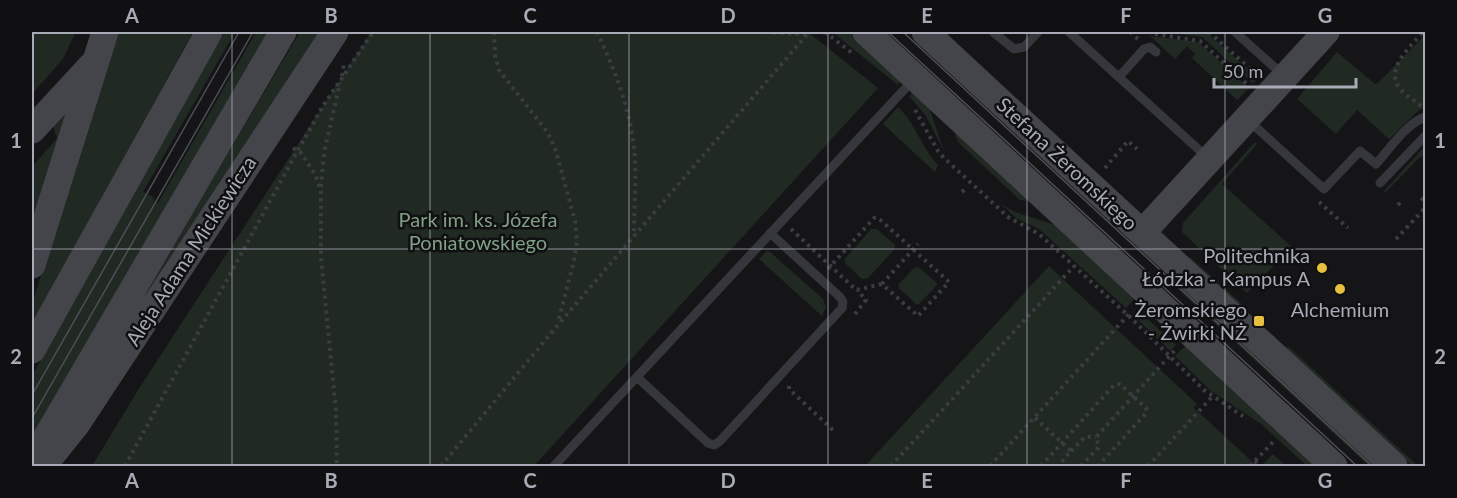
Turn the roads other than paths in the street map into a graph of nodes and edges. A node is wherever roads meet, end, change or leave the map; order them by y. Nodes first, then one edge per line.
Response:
1 (105, 32) edge
2 (208, 32) edge
3 (283, 32) edge
4 (335, 32) edge
5 (925, 32) edge
6 (993, 32) edge
7 (1038, 32) edge
8 (1069, 32) edge
9 (1235, 32) edge
10 (1326, 32) edge
11 (859, 42) edge
12 (1156, 52) dead end
13 (96, 61) junction
14 (1119, 77) junction
15 (1274, 78) junction
16 (908, 86) junction
17 (1425, 117) edge
18 (1247, 119) junction
19 (32, 130) edge
20 (1425, 135) edge
21 (1209, 160) junction
22 (1380, 183) dead end
23 (770, 233) junction
24 (1142, 233) junction
25 (32, 265) edge
26 (32, 350) edge
27 (637, 377) junction
28 (32, 463) edge
29 (43, 466) edge
30 (556, 466) edge
31 (1334, 466) edge
32 (1394, 466) edge

1 - 13 main road
2 - 26 main road
3 - 28 main road, Aleja Adama Mickiewicza
4 - 29 main road, Aleja Adama Mickiewicza
5 - 24 main road, Stefana Żeromskiego
6 - 7 lane
8 - 14 lane
9 - 15 lane
10 - 15 main road
11 - 16 main road, Stefana Żeromskiego
12 - 14 lane
13 - 19 main road
13 - 25 main road
14 - 21 lane
15 - 18 main road
16 - 23 lane
16 - 31 main road, Stefana Żeromskiego
17 - 18 lane
18 - 21 main road
20 - 22 lane
21 - 24 main road
23 - 27 lane
23 - 27 lane
24 - 32 main road, Stefana Żeromskiego
27 - 30 lane

